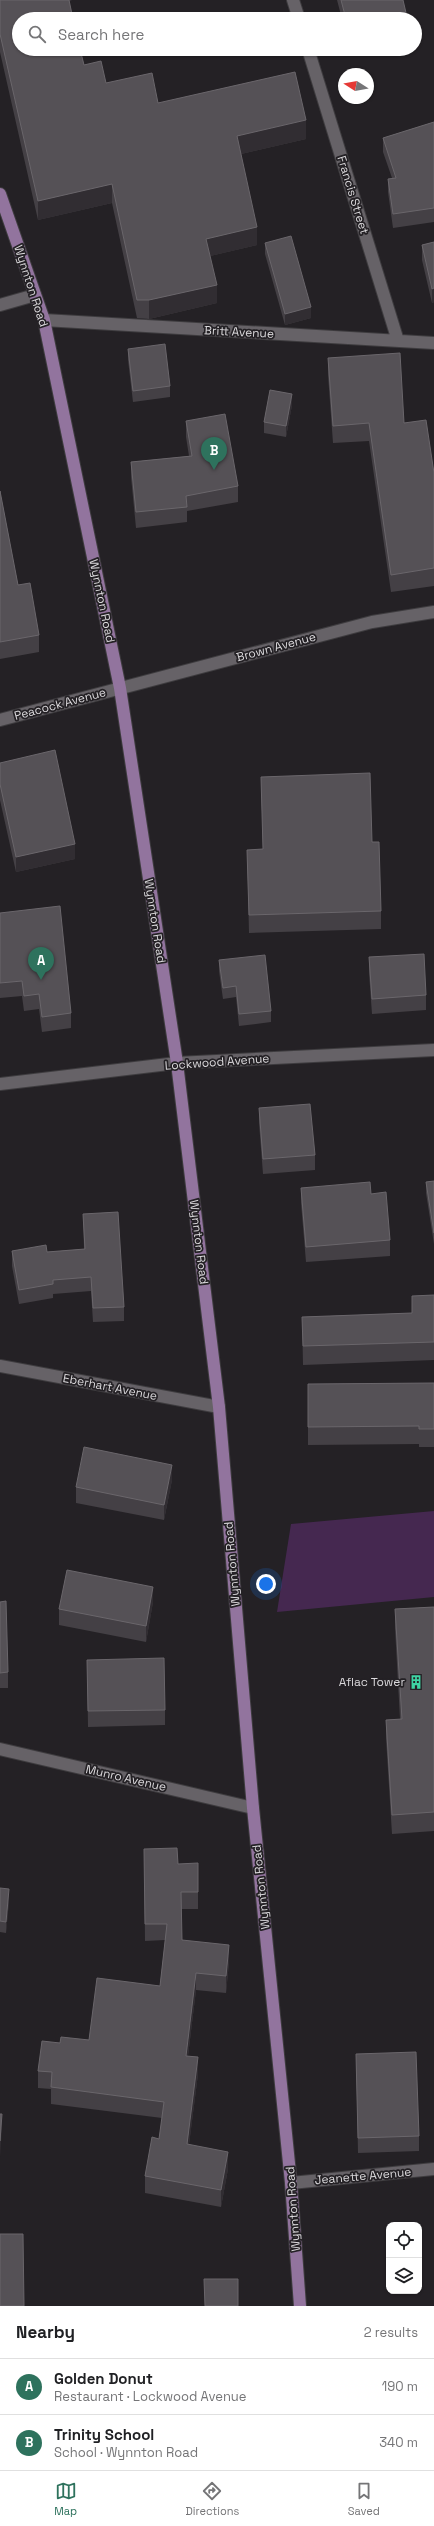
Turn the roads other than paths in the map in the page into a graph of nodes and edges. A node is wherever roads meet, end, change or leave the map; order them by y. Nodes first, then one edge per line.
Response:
1 (293, 0) edge
2 (297, 12) edge
3 (310, 56) edge
4 (0, 194) edge
5 (35, 295) junction
6 (0, 305) edge
7 (44, 320) junction
8 (398, 342) junction
9 (434, 343) edge
10 (434, 612) edge
11 (120, 688) junction
12 (0, 720) edge
13 (434, 1050) edge
14 (177, 1063) junction
15 (0, 1084) edge
16 (0, 1366) edge
17 (220, 1407) junction
18 (0, 1749) edge
19 (253, 1808) junction
20 (434, 2170) edge
21 (291, 2183) junction
22 (300, 2306) edge

1 - 2 street
3 - 8 street, Francis Street
4 - 5 main road, Wynnton Road
5 - 6 street
5 - 7 main road, Wynnton Road
7 - 8 street, Britt Avenue
7 - 11 main road, Wynnton Road
8 - 9 street, Britt Avenue
10 - 11 street, Brown Avenue
11 - 12 street, Peacock Avenue
11 - 14 main road, Wynnton Road
13 - 14 street, Lockwood Avenue
14 - 15 street, Lockwood Avenue
14 - 17 main road, Wynnton Road
16 - 17 street, Eberhart Avenue
17 - 19 main road, Wynnton Road
18 - 19 street, Munro Avenue
19 - 21 main road, Wynnton Road
20 - 21 street, Jeanette Avenue
21 - 22 main road, Wynnton Road

